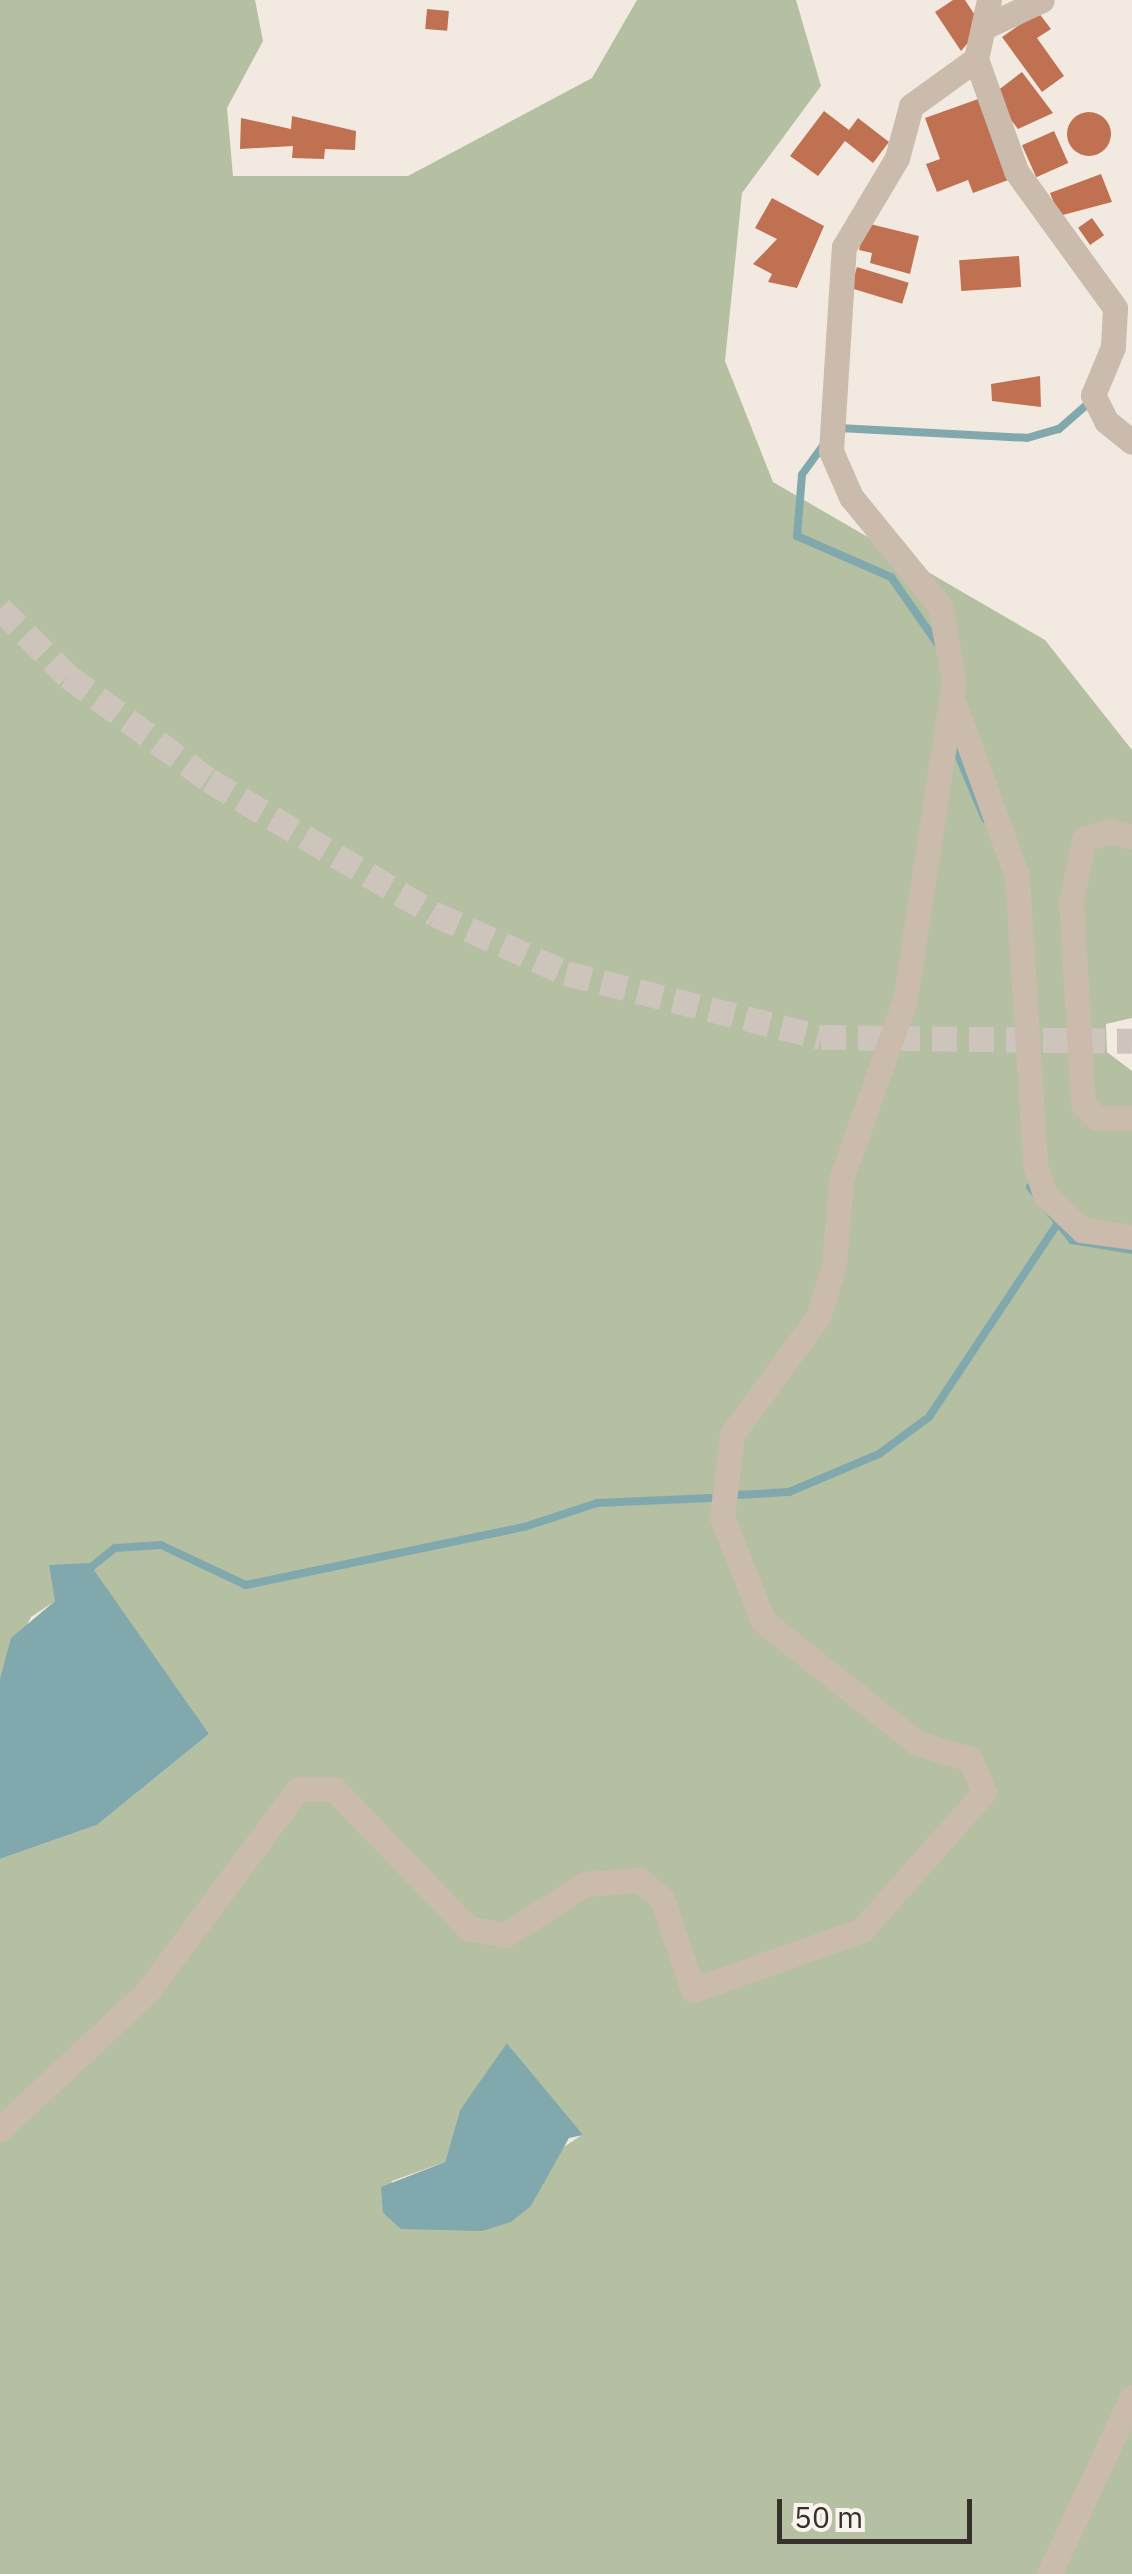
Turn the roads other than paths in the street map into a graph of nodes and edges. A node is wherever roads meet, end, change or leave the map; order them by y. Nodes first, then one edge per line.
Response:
1 (1042, 0) edge
2 (990, 12) edge
3 (976, 60) junction
4 (1132, 442) edge
5 (951, 696) junction
6 (1132, 837) edge
7 (1132, 1118) edge
8 (1132, 1238) edge
9 (0, 2129) edge
10 (1132, 2397) edge
11 (1049, 2574) edge

1 - 2 street
2 - 3 street
3 - 4 street
3 - 5 street
5 - 8 street
5 - 9 street
6 - 7 street
10 - 11 street

